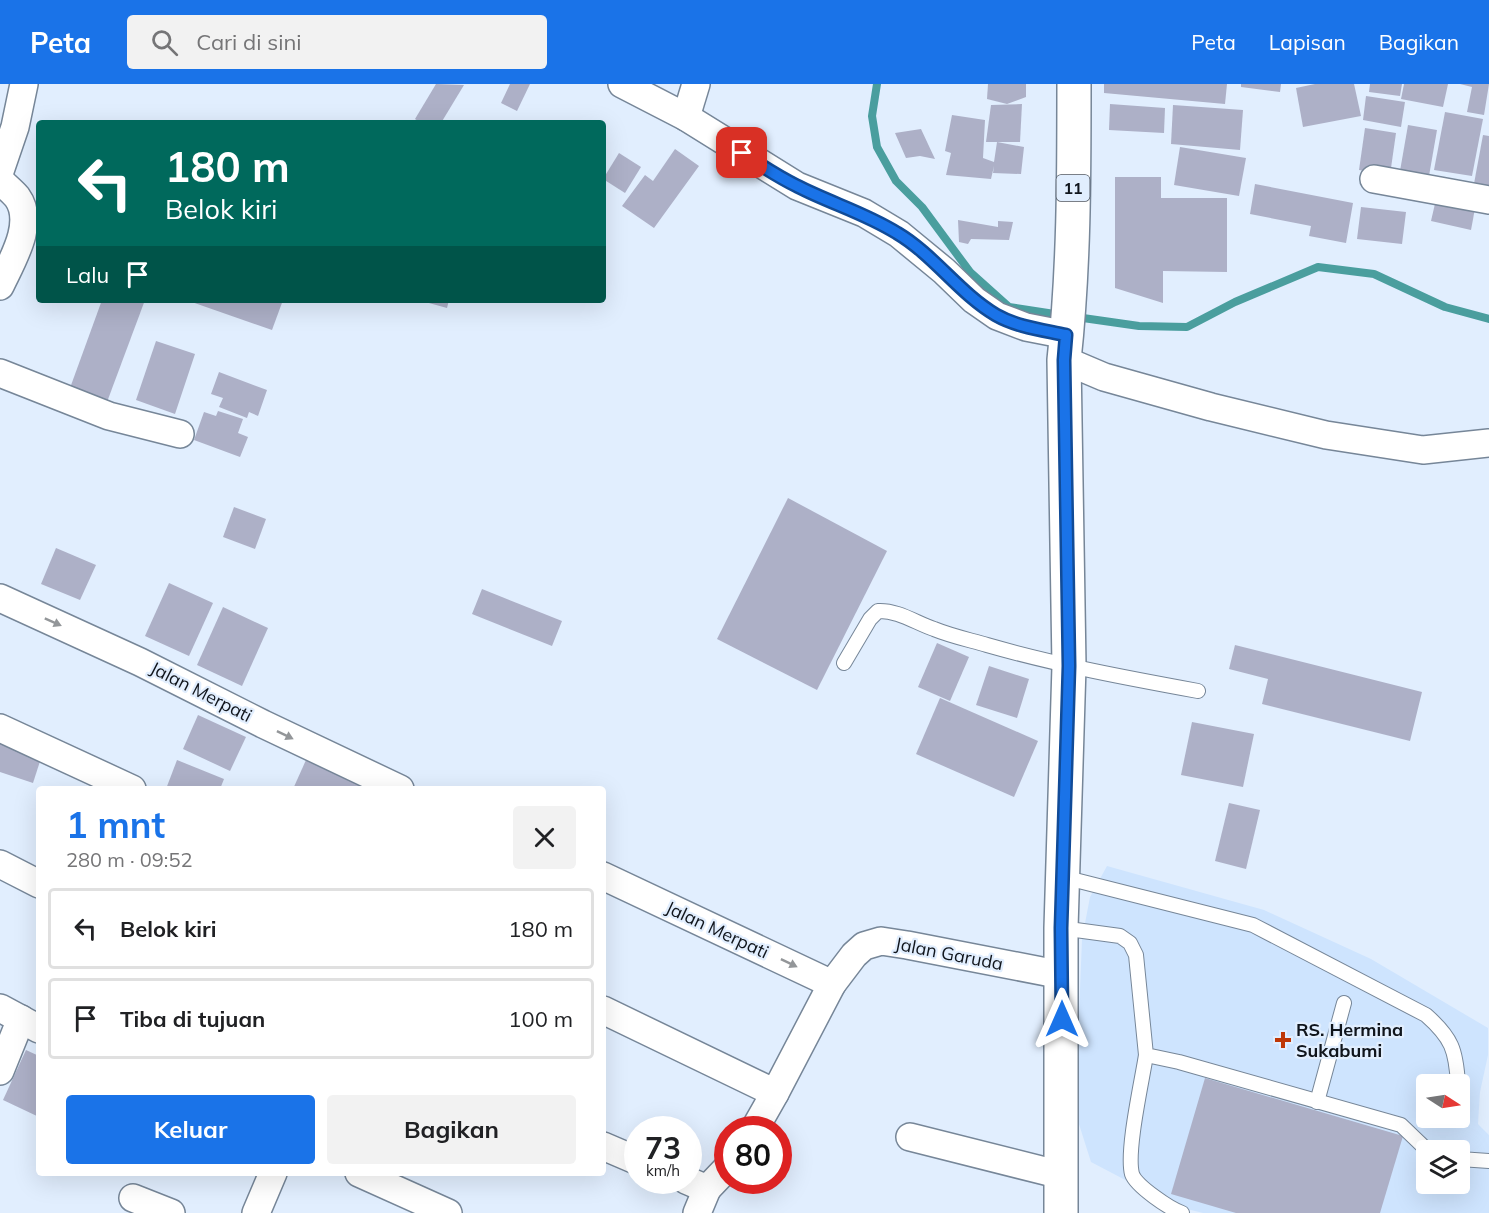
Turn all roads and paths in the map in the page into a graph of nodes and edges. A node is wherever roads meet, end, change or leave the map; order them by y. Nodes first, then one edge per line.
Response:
1 (24, 84) edge
2 (622, 84) edge
3 (696, 84) edge
4 (1074, 84) edge
5 (686, 117) junction
6 (0, 171) edge
7 (1374, 179) dead end
8 (0, 180) edge
9 (1489, 200) edge
10 (0, 286) edge
11 (1067, 326) junction
12 (0, 373) edge
13 (180, 434) dead end
14 (1489, 443) edge
15 (0, 598) edge
16 (844, 663) dead end
17 (1069, 666) junction
18 (1198, 691) dead end
19 (0, 728) edge
20 (126, 786) edge
21 (383, 786) edge
22 (0, 864) edge
23 (606, 877) edge
24 (1063, 877) junction
25 (36, 882) edge
26 (1061, 928) junction
27 (1062, 975) junction
28 (832, 984) junction
29 (1344, 1003) dead end
30 (606, 1011) edge
31 (20, 1019) edge
32 (1146, 1055) junction
33 (0, 1071) edge
34 (1458, 1074) edge
35 (775, 1094) junction
36 (1317, 1102) junction
37 (762, 1116) edge
38 (910, 1137) dead end
39 (1417, 1140) edge
40 (606, 1147) edge
41 (624, 1155) edge
42 (1470, 1160) edge
43 (1489, 1161) edge
44 (1061, 1175) junction
45 (272, 1176) edge
46 (371, 1176) edge
47 (714, 1179) edge
48 (702, 1190) edge
49 (133, 1198) dead end
50 (171, 1213) edge
51 (256, 1213) edge
52 (447, 1213) edge
53 (1061, 1213) edge
54 (1182, 1213) edge

1 - 6 street
2 - 5 street
3 - 5 street
4 - 11 highway, 11
5 - 11 street
7 - 9 street
8 - 10 street
11 - 14 street
11 - 17 highway, 11
12 - 13 street
15 -> 21 street, Jalan Merpati
16 - 17 lane
17 - 18 lane
17 - 24 highway, 11
19 - 20 street
22 - 25 street
23 -> 28 street, Jalan Merpati
24 - 26 highway, 11
24 - 34 lane
26 - 27 highway, 11
26 - 32 lane
27 - 28 street, Jalan Garuda
27 - 44 highway, 11
28 - 35 street, Jalan Garuda
29 - 36 lane
30 - 35 street
31 - 33 street
32 - 36 lane
32 - 54 lane
35 - 37 street, Jalan Garuda
36 - 39 lane
38 - 44 street
40 - 41 street
42 - 43 lane
44 - 53 highway, 11
45 - 51 street
46 - 52 street
47 - 48 street
49 - 50 street

